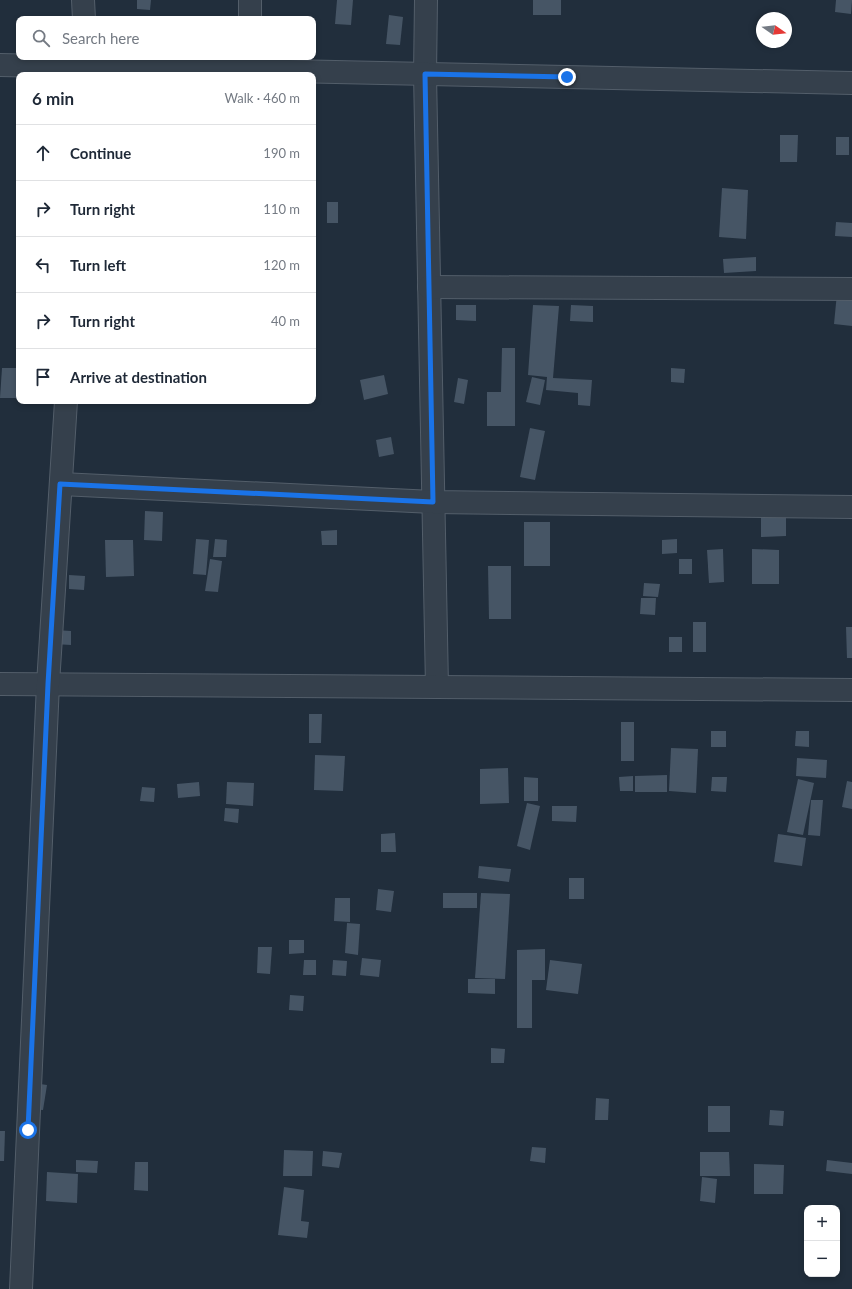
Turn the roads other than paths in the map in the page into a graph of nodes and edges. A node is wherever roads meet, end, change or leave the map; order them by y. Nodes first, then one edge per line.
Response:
1 (83, 0) edge
2 (250, 0) edge
3 (426, 0) edge
4 (84, 16) edge
5 (250, 16) edge
6 (250, 64) edge
7 (0, 65) edge
8 (86, 66) edge
9 (425, 74) junction
10 (852, 83) edge
11 (429, 287) junction
12 (852, 289) edge
13 (66, 404) edge
14 (60, 484) junction
15 (433, 502) junction
16 (852, 507) edge
17 (0, 684) edge
18 (48, 684) junction
19 (437, 687) junction
20 (852, 690) edge
21 (21, 1289) edge

1 - 4 street
2 - 5 street
3 - 9 street
6 - 8 street
6 - 9 street
7 - 8 street
9 - 10 street
9 - 11 street
11 - 12 street
11 - 15 street
13 - 14 street
14 - 15 street
14 - 18 street
15 - 16 street
15 - 19 street
17 - 18 street
18 - 19 street
18 - 21 street
19 - 20 street

